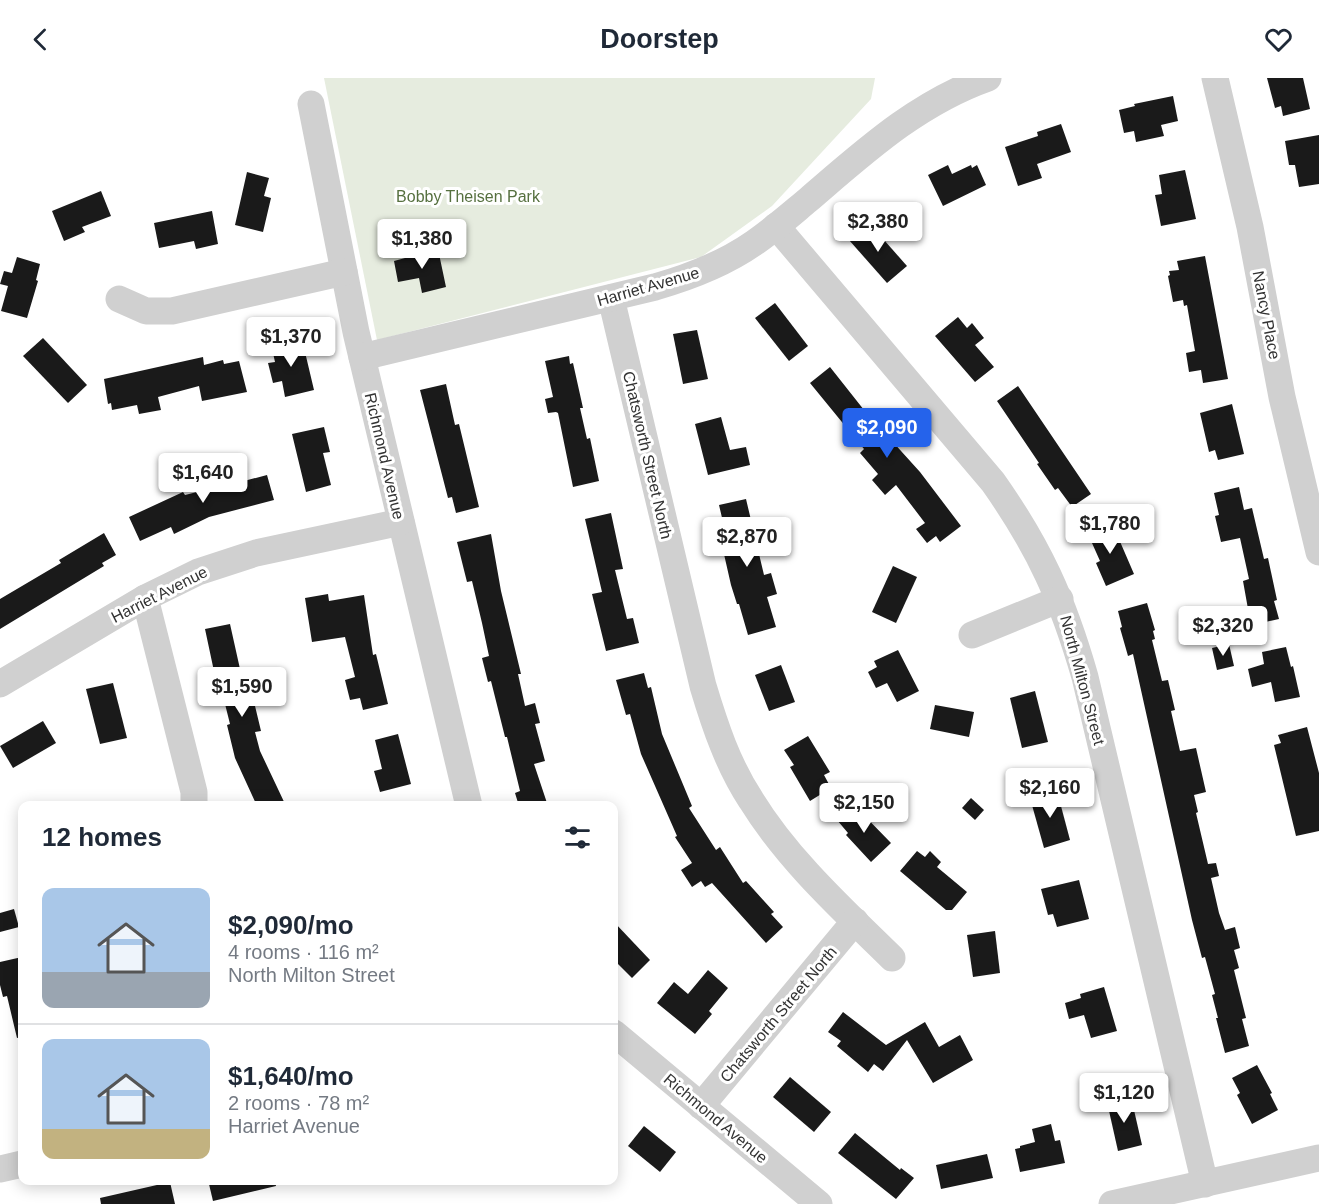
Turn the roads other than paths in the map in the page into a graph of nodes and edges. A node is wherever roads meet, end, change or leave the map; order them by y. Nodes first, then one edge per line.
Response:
1 (988, 78) edge
2 (1215, 78) edge
3 (311, 104) dead end
4 (777, 226) junction
5 (344, 272) junction
6 (611, 298) junction
7 (119, 299) dead end
8 (362, 357) junction
9 (401, 522) junction
10 (1319, 552) edge
11 (145, 598) junction
12 (1060, 599) junction
13 (972, 635) dead end
14 (0, 684) edge
15 (194, 801) edge
16 (468, 801) edge
17 (855, 921) junction
18 (892, 958) dead end
19 (618, 1036) edge
20 (701, 1106) junction
21 (1319, 1158) edge
22 (18, 1165) edge
23 (0, 1169) edge
24 (1205, 1184) junction
25 (819, 1204) edge
26 (1112, 1204) edge

1 - 4 street, Harriet Avenue
2 - 10 street, Nancy Place
3 - 5 street, Richmond Avenue
4 - 6 street, Harriet Avenue
4 - 12 street, North Milton Street
5 - 7 street
5 - 8 street, Richmond Avenue
6 - 8 street, Harriet Avenue
6 - 17 street, Chatsworth Street North
8 - 9 street, Richmond Avenue
9 - 11 street, Harriet Avenue
9 - 16 street, Richmond Avenue
11 - 14 street, Harriet Avenue
11 - 15 street
12 - 13 street
12 - 24 street, North Milton Street
17 - 18 street, Chatsworth Street North
17 - 20 street, Chatsworth Street North
19 - 20 street, Richmond Avenue
20 - 25 street, Richmond Avenue
21 - 24 street
22 - 23 street
24 - 26 street

